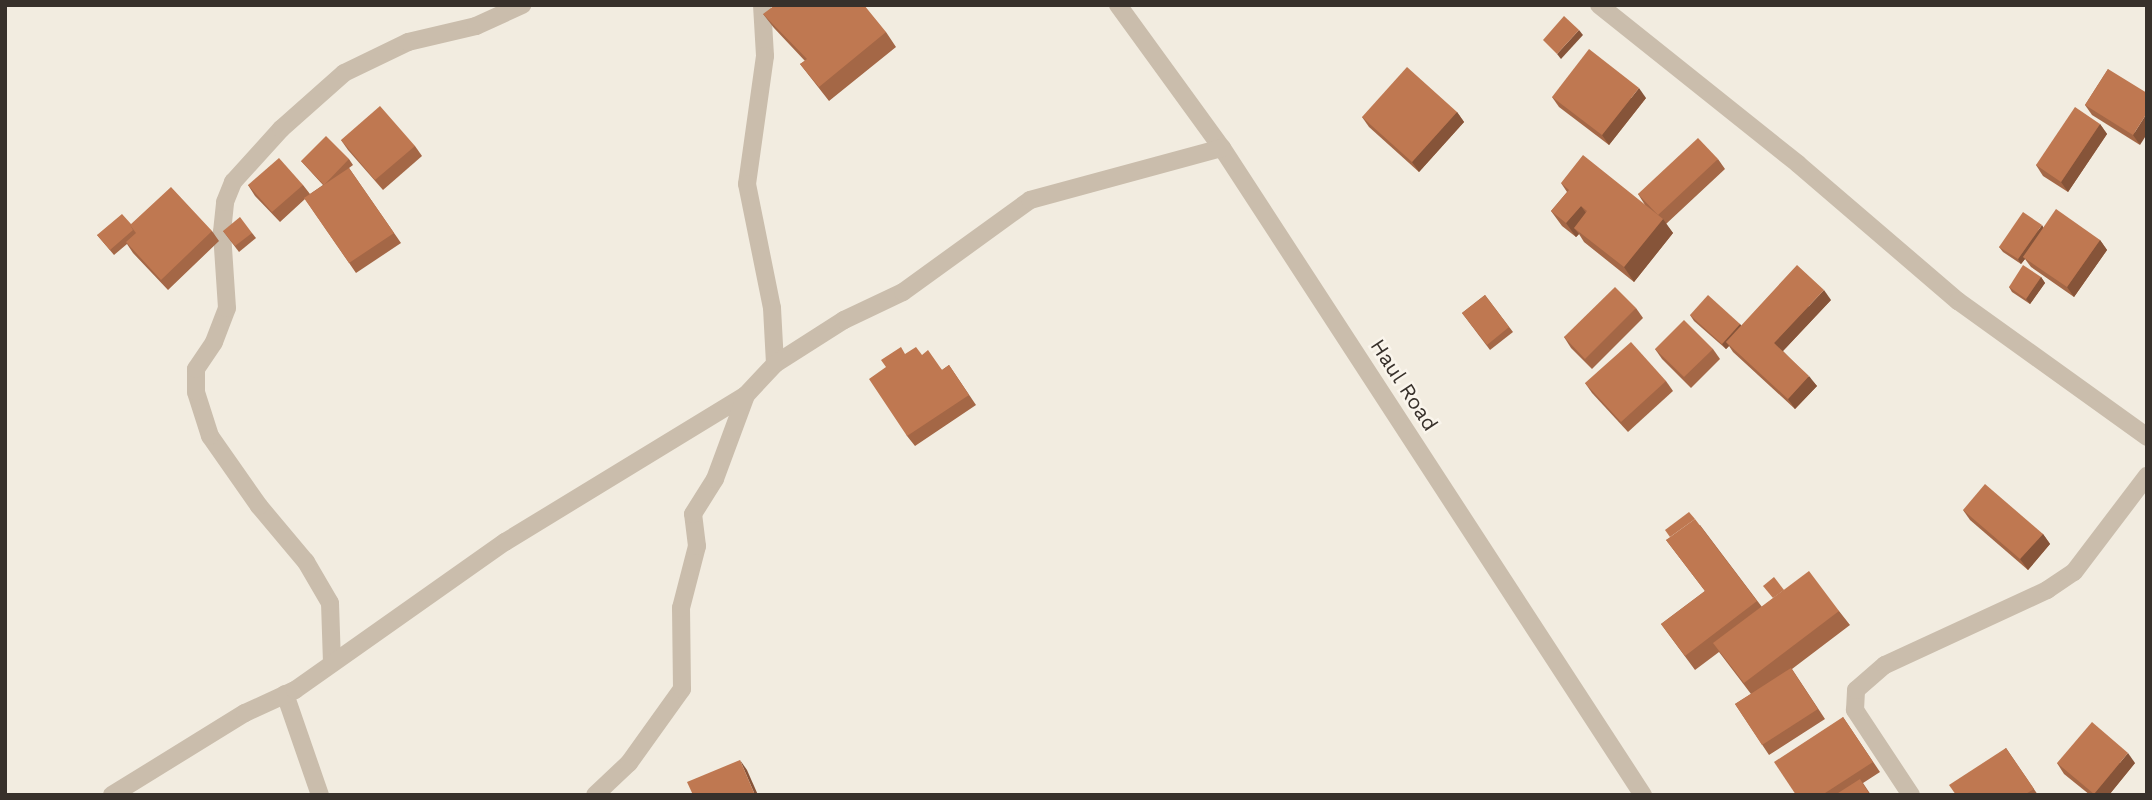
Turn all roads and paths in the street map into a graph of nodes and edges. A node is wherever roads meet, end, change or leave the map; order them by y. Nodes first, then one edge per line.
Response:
1 (522, 5) edge
2 (762, 5) edge
3 (1118, 5) edge
4 (1600, 5) edge
5 (1222, 148) junction
6 (775, 364) junction
7 (746, 395) junction
8 (2147, 437) edge
9 (2147, 476) edge
10 (332, 663) junction
11 (285, 694) junction
12 (112, 795) edge
13 (320, 795) edge
14 (594, 795) edge
15 (1643, 795) edge
16 (1911, 795) edge

1 - 10 street
2 - 6 street
3 - 5 street, Haul Road
4 - 8 street
5 - 6 street
5 - 15 street, Haul Road
6 - 7 street
7 - 10 street
7 - 14 street
9 - 16 street
10 - 11 street
11 - 12 street
11 - 13 street

